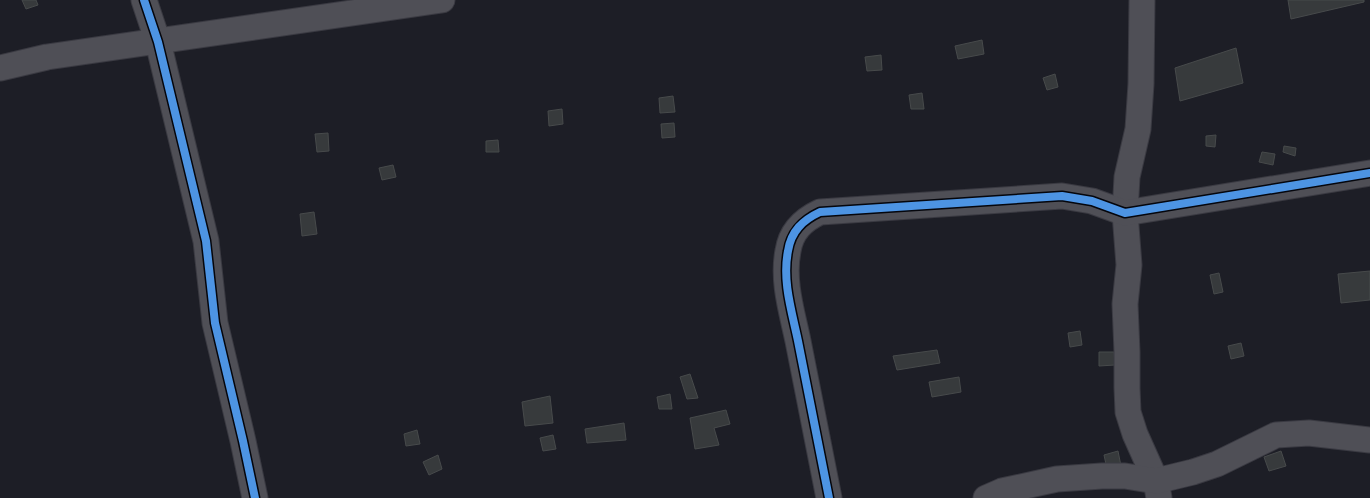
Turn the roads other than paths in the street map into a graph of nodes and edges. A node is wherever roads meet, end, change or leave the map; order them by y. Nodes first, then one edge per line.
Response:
1 (144, 0) edge
2 (442, 0) edge
3 (1142, 0) edge
4 (158, 42) junction
5 (0, 68) edge
6 (1370, 173) edge
7 (1125, 213) junction
8 (1370, 440) edge
9 (1157, 490) edge
10 (255, 498) edge
11 (829, 498) edge
12 (986, 498) edge

1 - 4 street
2 - 4 street
3 - 7 street
4 - 5 street
4 - 10 street
6 - 7 street
7 - 9 street
7 - 11 street
8 - 9 street
9 - 12 street

